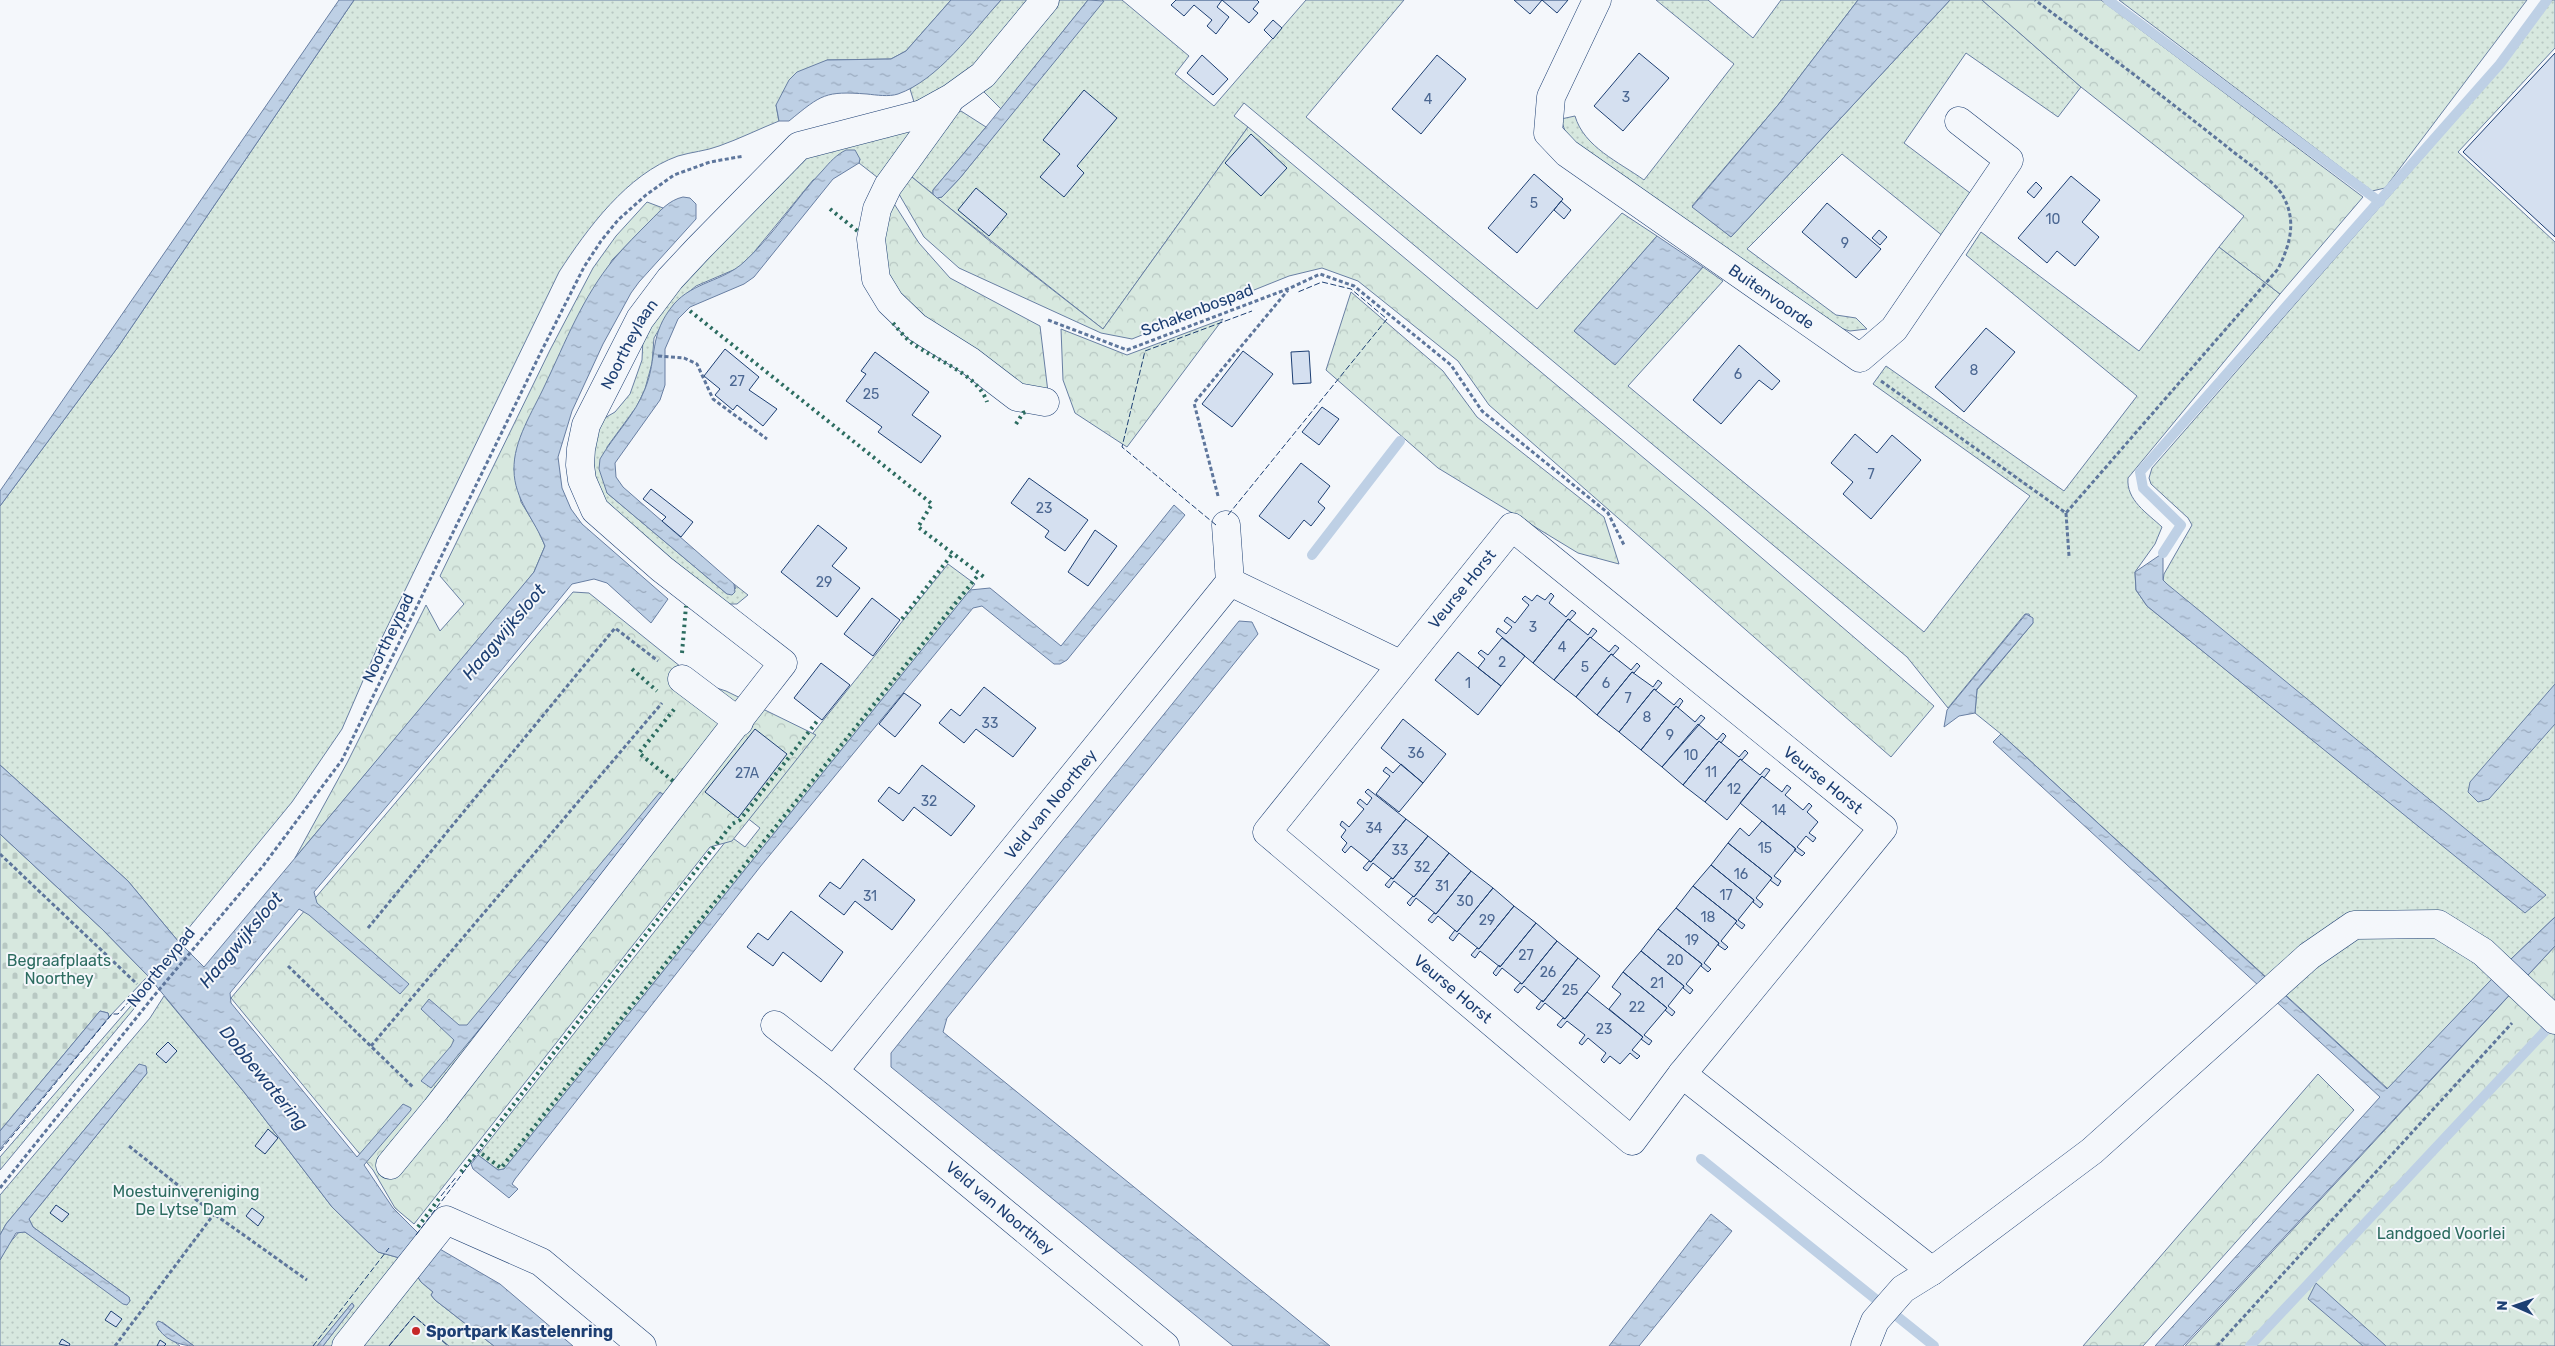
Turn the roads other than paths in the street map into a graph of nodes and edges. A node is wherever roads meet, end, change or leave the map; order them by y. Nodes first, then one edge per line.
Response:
1 (1046, 0) edge
2 (1597, 0) edge
3 (952, 98) junction
4 (1959, 121) dead end
5 (1045, 402) dead end
6 (1226, 525) road end
7 (1230, 582) junction
8 (1400, 664) junction
9 (682, 679) road end
10 (739, 722) junction
11 (2555, 1020) edge
12 (775, 1025) dead end
13 (834, 1071) junction
14 (1682, 1074) junction
15 (390, 1165) dead end
16 (1932, 1271) junction
17 (346, 1346) edge
18 (642, 1346) edge
19 (1165, 1346) edge
20 (1865, 1346) edge

1 - 3 street, Noortheylaan
2 - 4 street, Buitenvoorde
3 - 5 street, Noortheylaan
3 - 10 street, Noortheylaan
6 - 7 street
7 - 8 street
7 - 13 street, Veld van Noorthey
8 - 14 street, Veurse Horst
8 - 14 street, Veurse Horst
9 - 10 street
10 - 15 street
11 - 16 street
12 - 13 street, Veld van Noorthey
13 - 19 street, Veld van Noorthey
14 - 16 street
16 - 20 street
17 - 18 street

